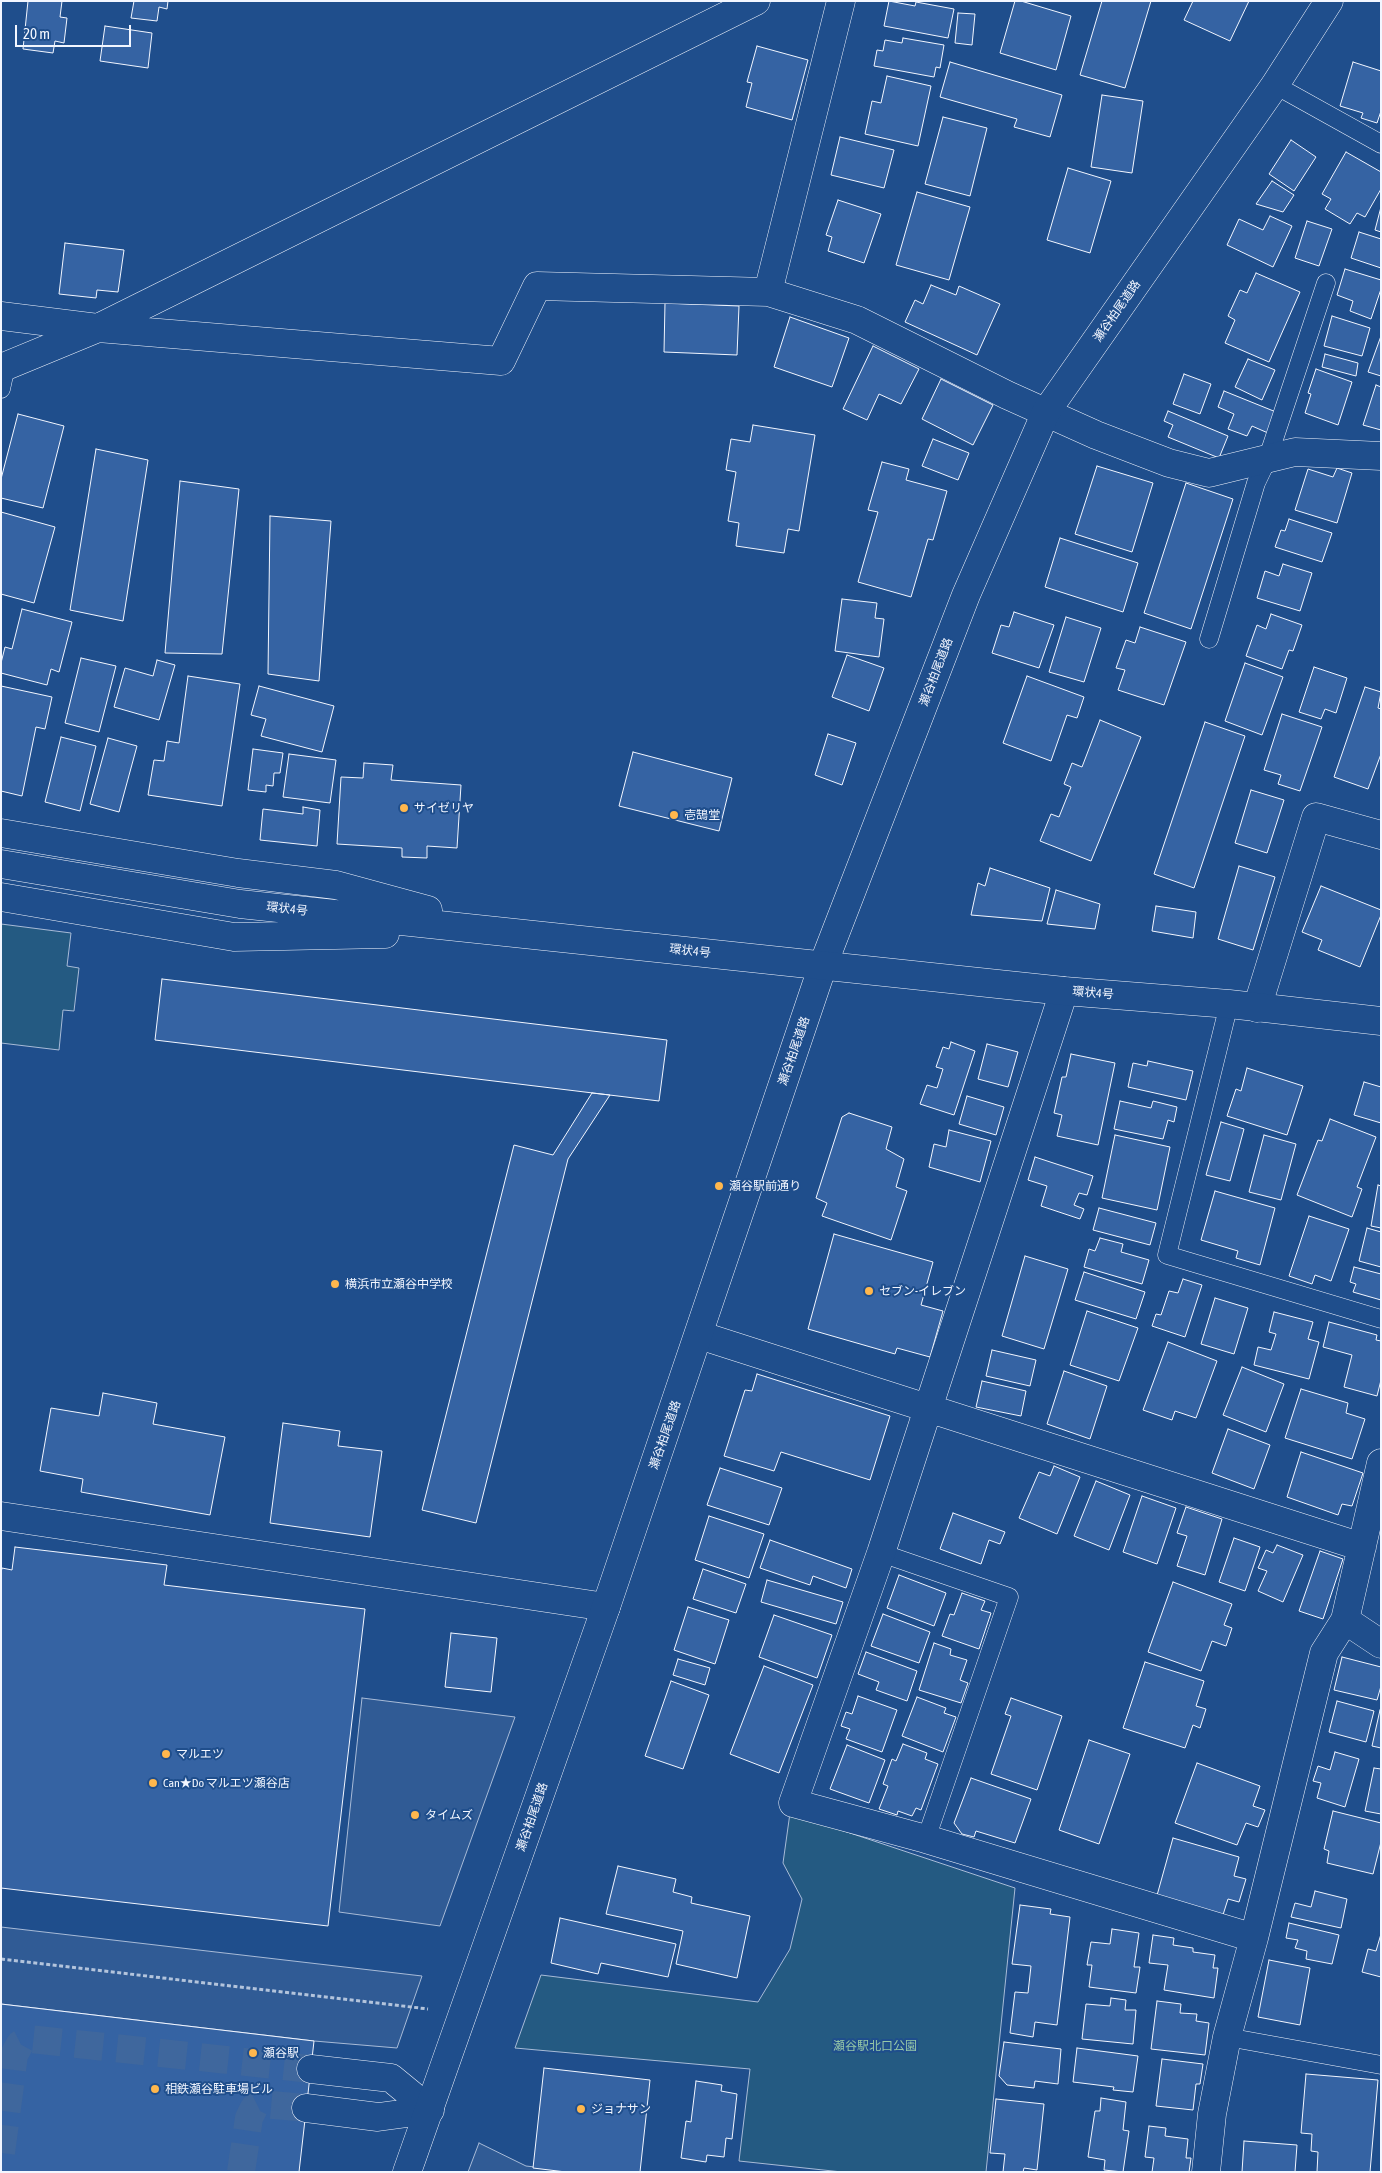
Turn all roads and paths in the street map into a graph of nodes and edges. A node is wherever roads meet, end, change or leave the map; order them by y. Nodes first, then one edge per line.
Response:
1 (756, 1) edge
2 (841, 1) edge
3 (1329, 1) edge
4 (1275, 85) junction
5 (1381, 144) edge
6 (1326, 284) dead end
7 (768, 292) junction
8 (1, 316) edge
9 (98, 328) junction
10 (3, 374) edge
11 (1046, 412) junction
12 (1381, 456) edge
13 (1267, 460) junction
14 (1209, 639) dead end
15 (1, 833) edge
16 (1381, 835) edge
17 (1, 864) edge
18 (1, 897) edge
19 (506, 932) junction
20 (823, 965) junction
21 (1064, 991) junction
22 (1229, 1004) junction
23 (1257, 1008) junction
24 (1381, 1021) edge
25 (1381, 1319) edge
26 (699, 1335) junction
27 (928, 1408) junction
28 (1381, 1463) edge
29 (1, 1516) edge
30 (1362, 1547) junction
31 (881, 1553) junction
32 (606, 1607) junction
33 (1345, 1620) junction
34 (1381, 1644) edge
35 (926, 1839) junction
36 (1254, 1938) junction
37 (1, 1959) edge
38 (462, 2013) junction
39 (1227, 2037) junction
40 (1381, 2065) edge
41 (311, 2069) tunnel mouth
42 (306, 2108) tunnel mouth
43 (430, 2110) junction
44 (407, 2172) edge
45 (1206, 2172) edge

1 - 9 street
2 - 7 street
3 - 4 street, 瀬谷柏尾道路
4 - 5 lane
4 - 11 street, 瀬谷柏尾道路
6 - 13 lane
7 - 9 street
7 - 11 street
8 - 9 street
9 - 10 street
11 - 13 street
11 - 20 street, 瀬谷柏尾道路
12 - 13 street
13 - 14 lane
15 - 19 street
16 - 23 street
17 - 19 street, 環状4号
18 - 19 street
19 - 20 street, 環状4号
20 - 21 street, 環状4号
20 - 26 street, 瀬谷柏尾道路
21 - 22 street, 環状4号
21 - 27 street
22 - 23 street, 環状4号
22 - 25 lane
23 - 24 street, 環状4号
26 - 27 street
26 - 32 street, 瀬谷柏尾道路
27 - 30 street
27 - 31 street
28 - 30 street
29 - 32 street
30 - 33 street
31 - 35 lane
31 - 35 street
32 - 38 street, 瀬谷柏尾道路
33 - 34 street
33 - 36 street
35 - 36 street
36 - 39 street
37 - 38 path
38 - 43 street, 瀬谷柏尾道路
39 - 40 lane
39 - 45 street
41 - 43 street
42 - 43 street
43 - 44 street, 瀬谷柏尾道路

